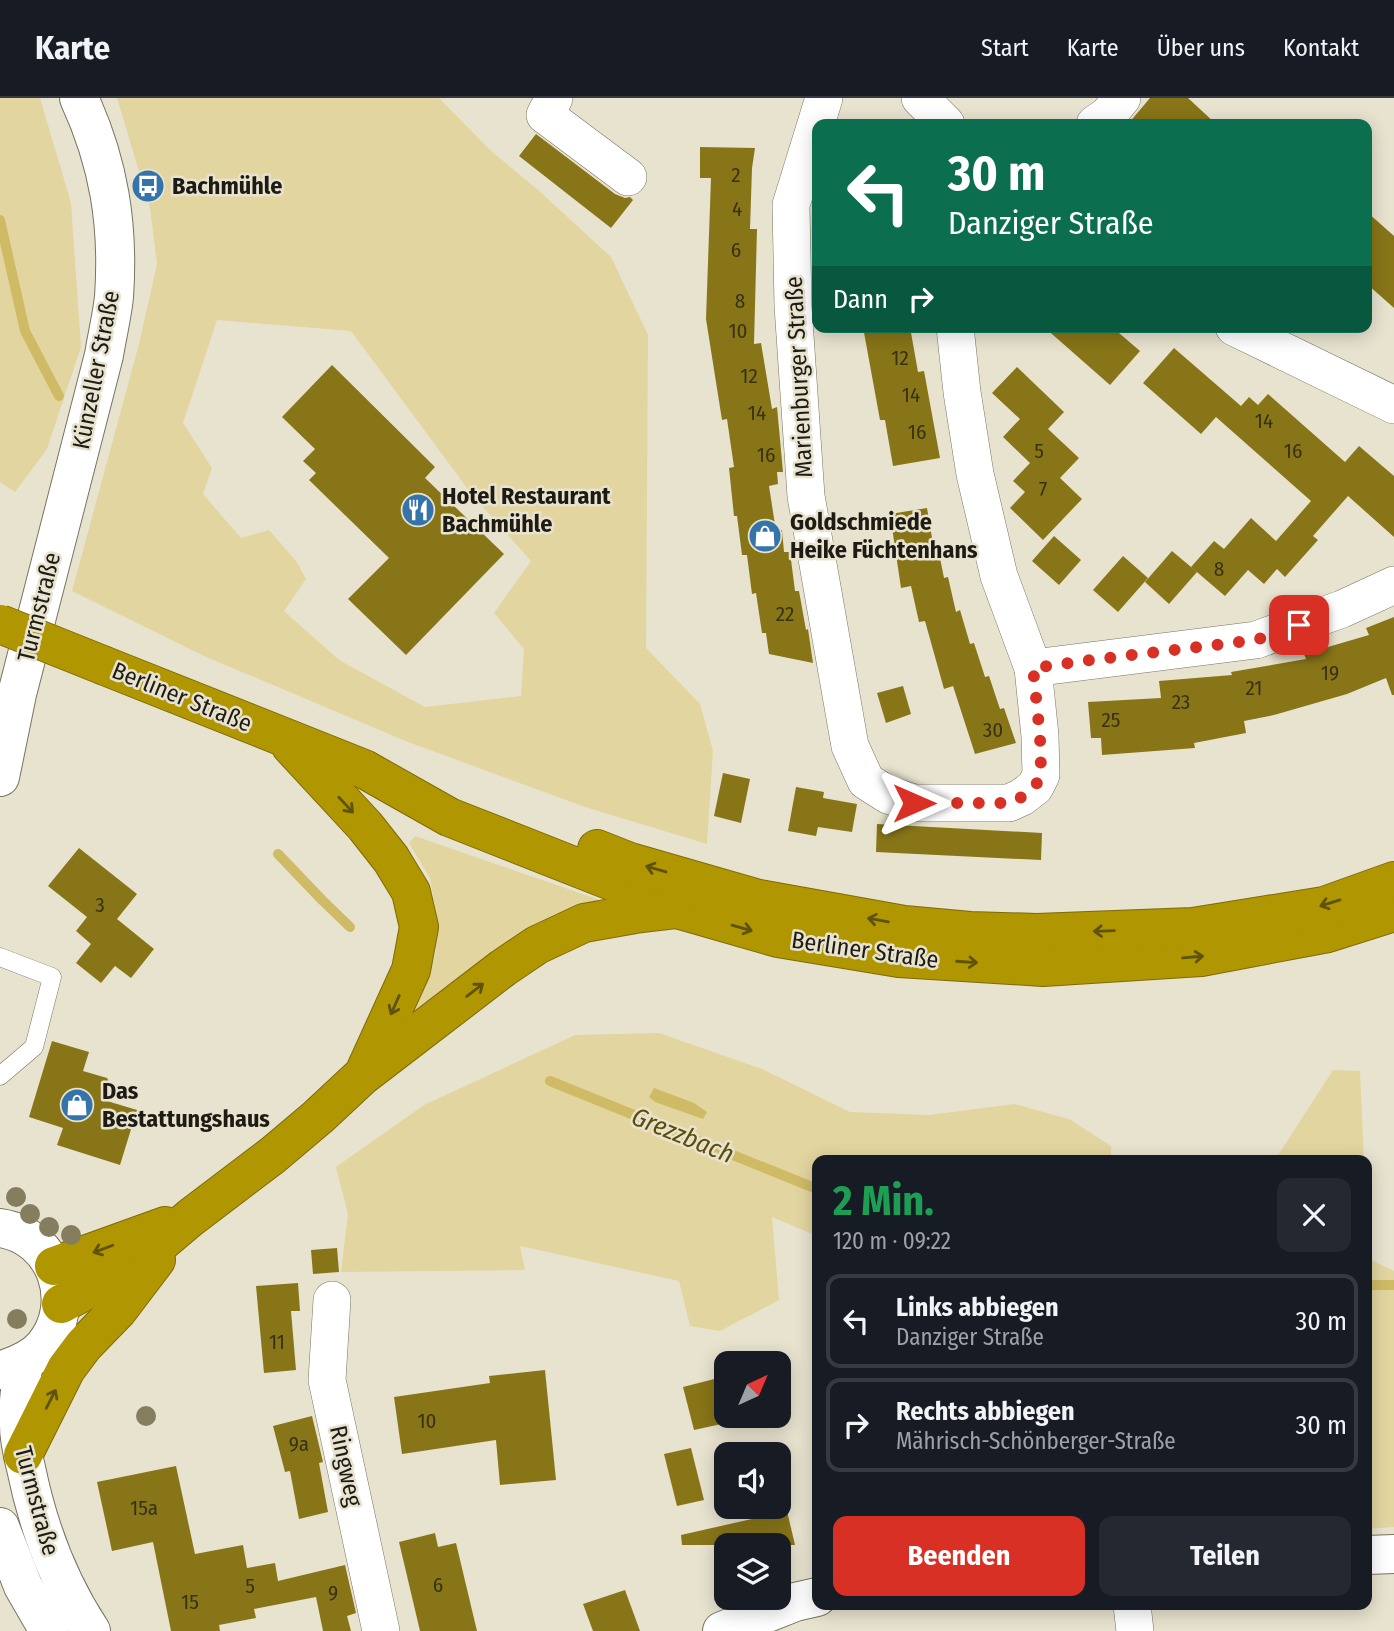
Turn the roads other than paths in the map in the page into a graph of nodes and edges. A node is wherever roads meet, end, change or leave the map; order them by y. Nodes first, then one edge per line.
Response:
1 (79, 98) edge
2 (554, 98) edge
3 (824, 98) edge
4 (920, 98) edge
5 (1122, 98) edge
6 (818, 119) edge
7 (941, 119) edge
8 (1102, 119) edge
9 (812, 137) edge
10 (628, 177) dead end
11 (956, 333) edge
12 (1246, 333) edge
13 (1394, 405) edge
14 (62, 519) joint
15 (1394, 585) edge
16 (0, 624) edge
17 (1033, 668) junction
18 (283, 737) junction
19 (363, 769) junction
20 (0, 777) edge
21 (1394, 881) edge
22 (677, 909) junction
23 (1394, 912) edge
24 (0, 957) edge
25 (0, 1076) edge
26 (362, 1076) junction
27 (190, 1217) junction
28 (1, 1225) edge
29 (54, 1266) junction
30 (332, 1300) dead end
31 (61, 1304) junction
32 (12, 1366) edge
33 (23, 1455) junction
34 (0, 1528) edge
35 (1394, 1553) edge
36 (1372, 1555) edge
37 (57, 1571) junction
38 (11, 1591) edge
39 (812, 1598) edge
40 (1133, 1610) edge
41 (49, 1631) edge
42 (91, 1631) edge
43 (381, 1631) edge
44 (722, 1631) edge
45 (1135, 1631) edge

1 - 14 main road, Künzeller Straße
2 - 10 street
3 - 6 street, Marienburger Straße
4 - 7 street
5 - 8 street
9 - 17 street, Marienburger Straße
11 - 17 street
12 - 13 street
14 - 20 main road, Turmstraße
15 - 17 street
16 - 18 highway, Berliner Straße, bridge
18 - 19 highway, Berliner Straße
18 -> 26 highway
21 -> 19 highway, Berliner Straße
19 - 22 highway, Berliner Straße
22 -> 23 highway, Berliner Straße
26 -> 22 highway
24 - 25 lane
26 - 27 highway
27 -> 29 highway
27 - 31 highway
33 -> 27 highway
28 - 29 main road
29 - 31 main road
30 - 43 street, Ringweg
31 - 32 main road
32 - 33 main road, Turmstraße
33 - 37 main road, Turmstraße
34 - 38 main road, Turmstraße
35 - 36 main road
37 - 38 street
37 - 42 main road, Turmstraße
38 - 41 main road, Turmstraße
39 - 44 main road
40 - 45 street

